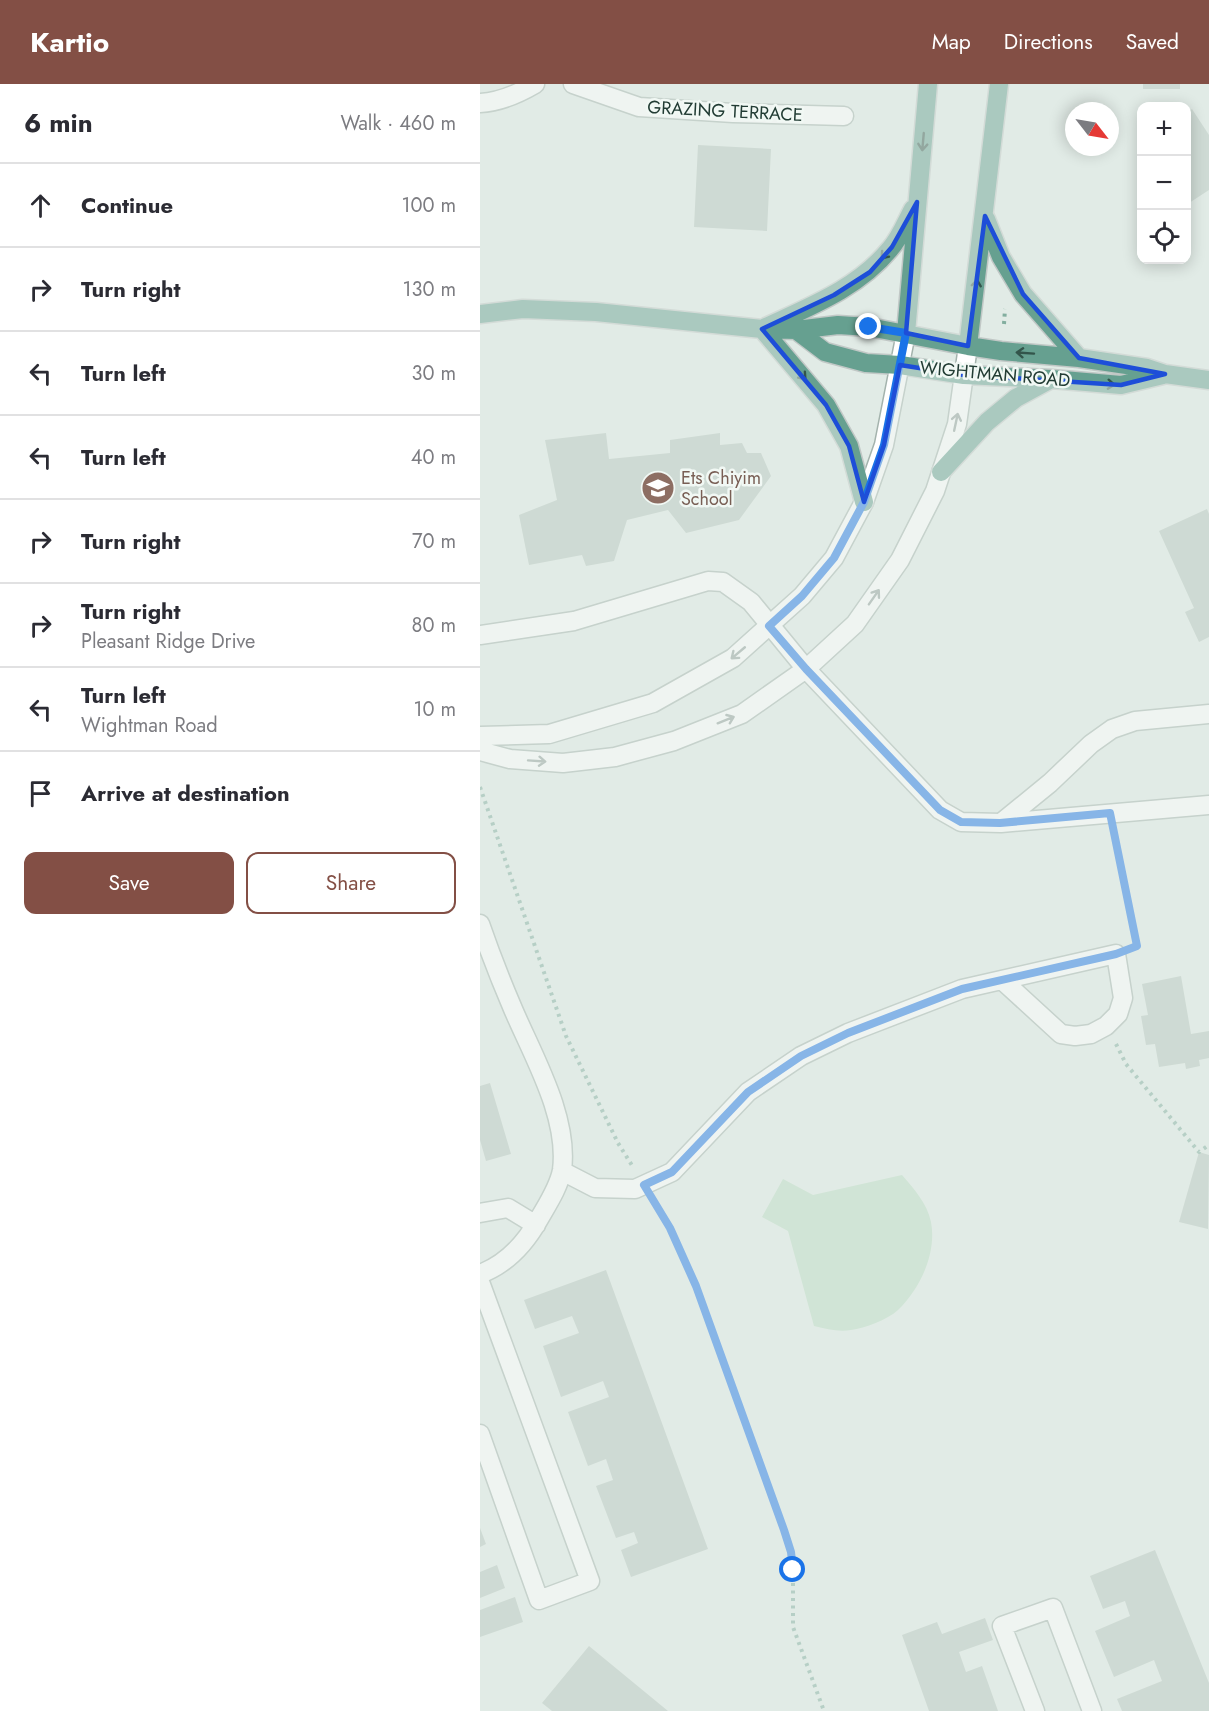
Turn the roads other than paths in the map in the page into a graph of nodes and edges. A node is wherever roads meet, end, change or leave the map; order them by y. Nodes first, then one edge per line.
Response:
1 (535, 84) edge
2 (573, 84) edge
3 (928, 84) edge
4 (999, 84) edge
5 (480, 103) edge
6 (844, 116) dead end
7 (917, 202) junction
8 (985, 216) junction
9 (480, 314) edge
10 (762, 329) junction
11 (796, 330) junction
12 (906, 333) junction
13 (968, 346) junction
14 (1079, 357) junction
15 (900, 365) junction
16 (1165, 374) junction
17 (964, 375) junction
18 (1051, 379) junction
19 (1209, 380) edge
20 (942, 472) junction
21 (864, 502) junction
22 (769, 626) junction
23 (480, 635) edge
24 (806, 669) junction
25 (1209, 714) edge
26 (480, 736) edge
27 (480, 751) edge
28 (1209, 805) edge
29 (1000, 823) junction
30 (480, 924) edge
31 (1002, 980) junction
32 (562, 1171) junction
33 (480, 1213) edge
34 (536, 1225) junction
35 (480, 1274) edge
36 (480, 1282) edge
37 (480, 1434) edge
38 (1035, 1711) edge
39 (1092, 1711) edge

1 - 5 street
2 - 6 street, GRAZING TERRACE
3 -> 7 main road
4 - 8 main road
7 -> 10 main road
7 - 12 main road
13 -> 8 main road
8 - 14 main road
9 - 10 main road, WIGHTMAN ROAD
10 - 11 main road, WIGHTMAN ROAD
10 -> 21 main road
11 - 12 main road, WIGHTMAN ROAD
11 - 15 main road, WIGHTMAN ROAD
12 - 13 main road, WIGHTMAN ROAD
12 - 15 street
14 -> 13 main road, WIGHTMAN ROAD
13 - 17 street
14 - 16 main road, WIGHTMAN ROAD
15 - 17 main road, WIGHTMAN ROAD
15 - 21 street
18 -> 16 main road, WIGHTMAN ROAD
16 - 19 main road, WIGHTMAN ROAD
17 - 18 main road, WIGHTMAN ROAD
20 -> 17 street
18 - 20 main road
24 -> 20 street
21 - 22 street
22 - 23 street
22 - 24 street
22 -> 26 street
27 -> 24 street
24 - 29 street
25 - 29 street
28 - 29 street
30 - 32 street
31 - 31 street
31 - 32 street
32 - 34 street
33 - 34 street
34 - 35 street
36 - 37 street
38 - 39 street

